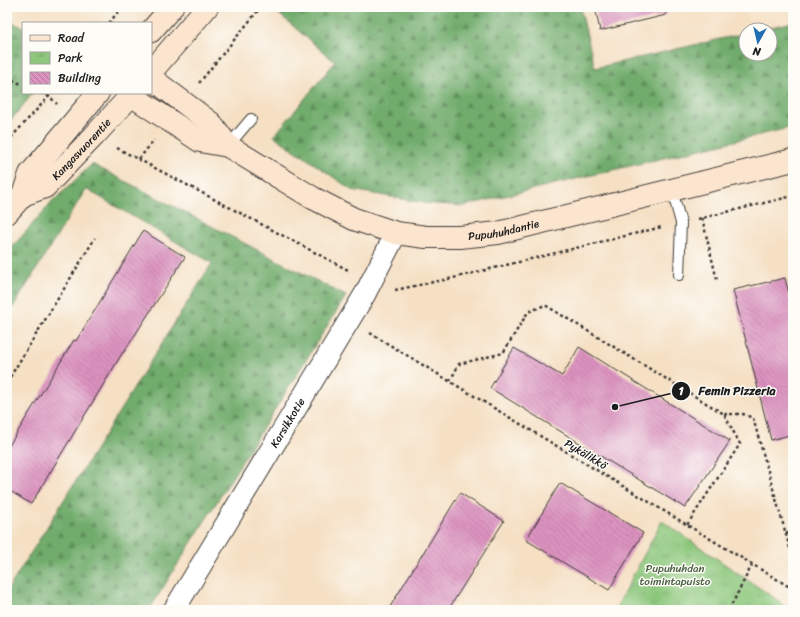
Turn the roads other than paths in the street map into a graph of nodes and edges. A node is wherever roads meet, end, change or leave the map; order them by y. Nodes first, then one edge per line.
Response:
1 (172, 7) edge
2 (207, 7) edge
3 (152, 31) edge
4 (152, 71) edge
5 (152, 79) edge
6 (97, 94) edge
7 (131, 94) edge
8 (251, 119) dead end
9 (228, 146) junction
10 (793, 160) edge
11 (672, 190) junction
12 (24, 195) junction
13 (7, 213) edge
14 (396, 233) junction
15 (679, 275) dead end
16 (174, 610) edge

1 - 3 street
2 - 4 street
5 - 9 street, Pupuhuhdantie
6 - 12 street, Kangasvuorentie
7 - 9 street, Pupuhuhdantie
7 - 12 street, Kangasvuorentie
8 - 9 lane
9 - 14 street, Pupuhuhdantie
10 - 11 street, Pupuhuhdantie
11 - 14 street, Pupuhuhdantie
11 - 15 lane
12 - 13 street, Kangasvuorentie
14 - 16 street, Karsikkotie

